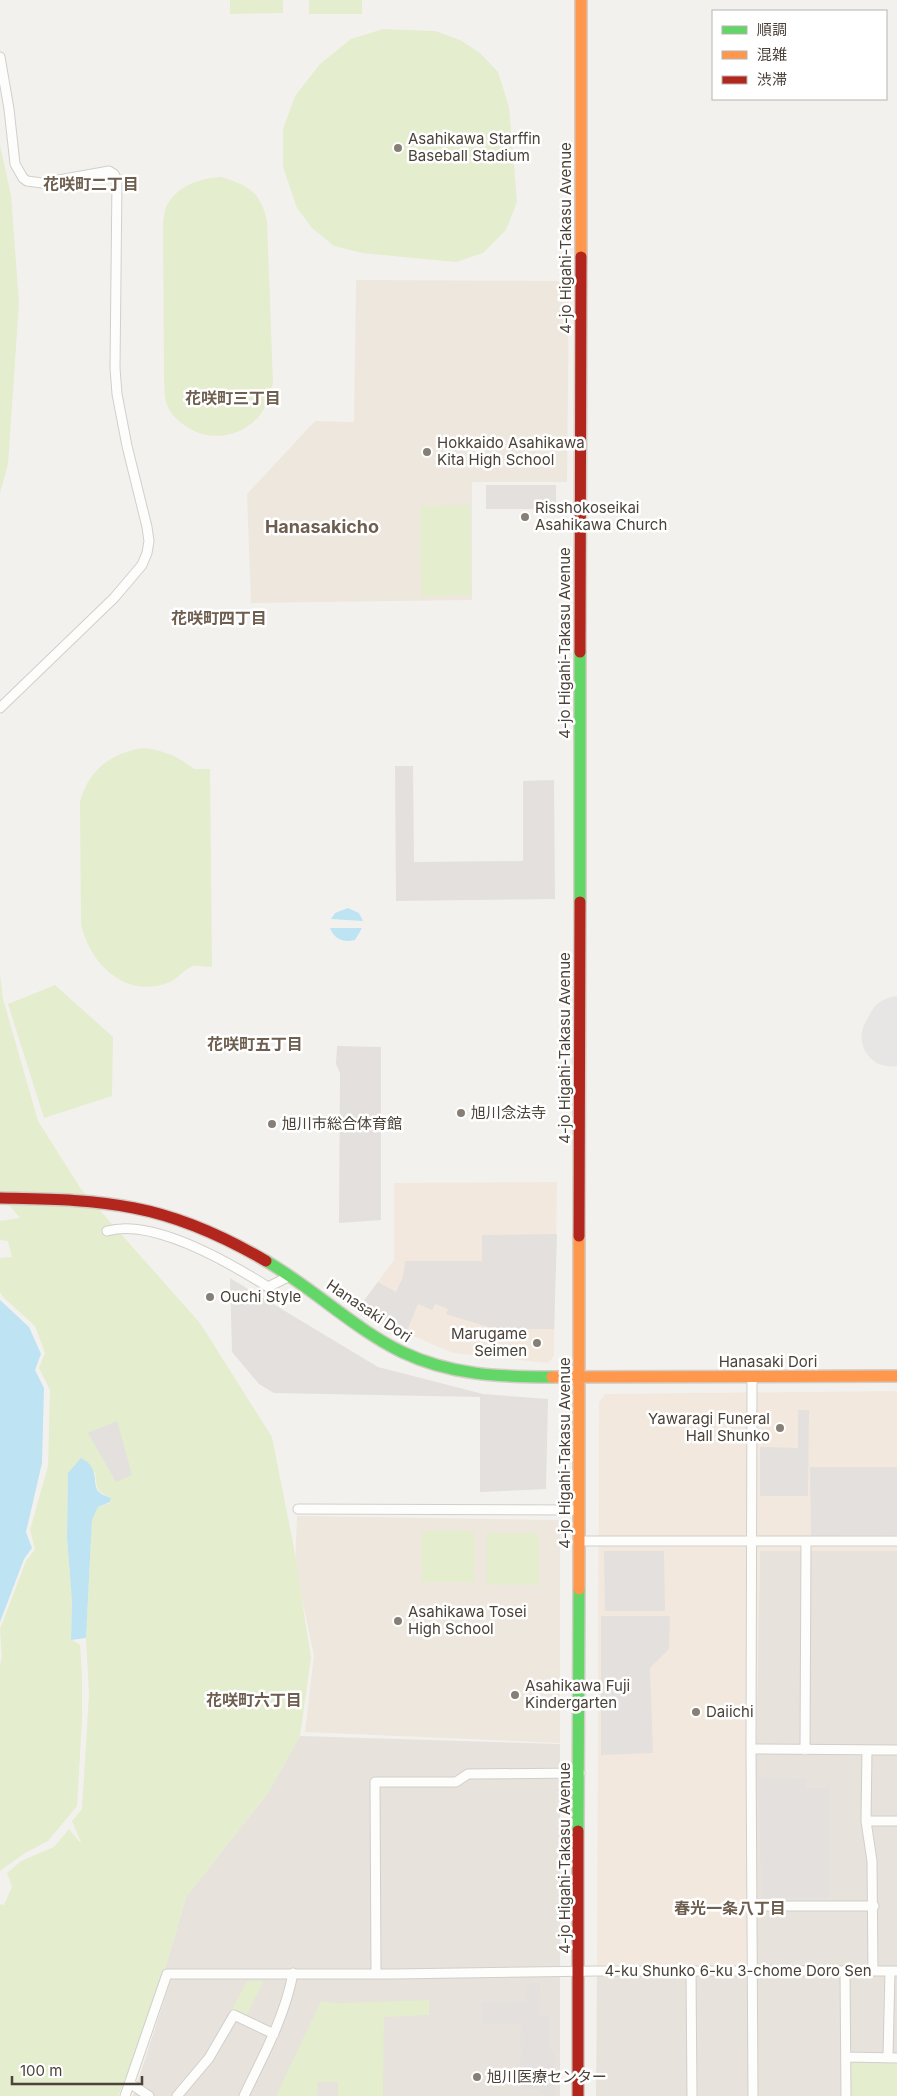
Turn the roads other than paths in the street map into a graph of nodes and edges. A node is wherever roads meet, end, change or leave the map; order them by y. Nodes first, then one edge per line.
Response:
1 (581, 0) edge
2 (0, 57) edge
3 (0, 708) edge
4 (0, 1198) edge
5 (107, 1231) dead end
6 (290, 1276) junction
7 (897, 1376) edge
8 (580, 1377) junction
9 (752, 1377) junction
10 (298, 1509) dead end
11 (580, 1510) junction
12 (580, 1541) junction
13 (752, 1541) junction
14 (806, 1541) junction
15 (897, 1541) edge
16 (751, 1749) junction
17 (805, 1750) junction
18 (867, 1750) junction
19 (897, 1750) edge
20 (580, 1773) junction
21 (866, 1821) junction
22 (897, 1821) edge
23 (752, 1906) junction
24 (874, 1906) junction
25 (845, 1970) junction
26 (580, 1971) junction
27 (691, 1971) junction
28 (873, 1971) junction
29 (894, 1971) edge
30 (752, 1972) junction
31 (293, 1973) junction
32 (376, 1974) junction
33 (274, 2034) junction
34 (846, 2057) junction
35 (893, 2058) edge
36 (131, 2084) junction
37 (125, 2096) edge
38 (149, 2096) edge
39 (177, 2096) edge
40 (244, 2096) edge
41 (578, 2096) edge
42 (692, 2096) edge
43 (753, 2096) edge
44 (846, 2096) edge

1 - 8 main road, 4-jo Higahi-Takasu Avenue
2 - 3 street
4 - 6 main road, Hanasaki Dori
5 - 6 street
6 - 8 main road, Hanasaki Dori
7 - 9 main road, Hanasaki Dori
8 - 9 main road, Hanasaki Dori
8 - 11 main road, 4-jo Higahi-Takasu Avenue
9 - 13 street
10 - 11 street
11 - 12 main road, 4-jo Higahi-Takasu Avenue
12 - 13 street
12 - 20 main road, 4-jo Higahi-Takasu Avenue
13 - 14 street
13 - 16 street
14 - 15 street
14 - 17 street
16 - 17 street
16 - 23 street
17 - 18 street
18 - 19 street
18 - 21 street
20 - 26 main road, 4-jo Higahi-Takasu Avenue
20 - 32 street
21 - 22 street
21 - 24 street
23 - 24 street
23 - 30 street
24 - 28 street
25 - 28 street, 4-ku Shunko 6-ku 3-chome Doro Sen
25 - 30 street, 4-ku Shunko 6-ku 3-chome Doro Sen
25 - 34 street
26 - 27 street, 4-ku Shunko 6-ku 3-chome Doro Sen
26 - 32 street, 4-ku Shunko 6-ku 3-chome Doro Sen
26 - 41 main road, 4-jo Higahi-Takasu Avenue
27 - 30 street, 4-ku Shunko 6-ku 3-chome Doro Sen
27 - 42 street
28 - 29 street, 4-ku Shunko 6-ku 3-chome Doro Sen
29 - 35 street
30 - 43 street
31 - 32 street, 4-ku Shunko 6-ku 3-chome Doro Sen
31 - 33 street
31 - 36 street, 4-ku Shunko 6-ku 3-chome Doro Sen
33 - 39 street
33 - 40 street
34 - 35 street
34 - 44 street
36 - 37 street
36 - 38 street

